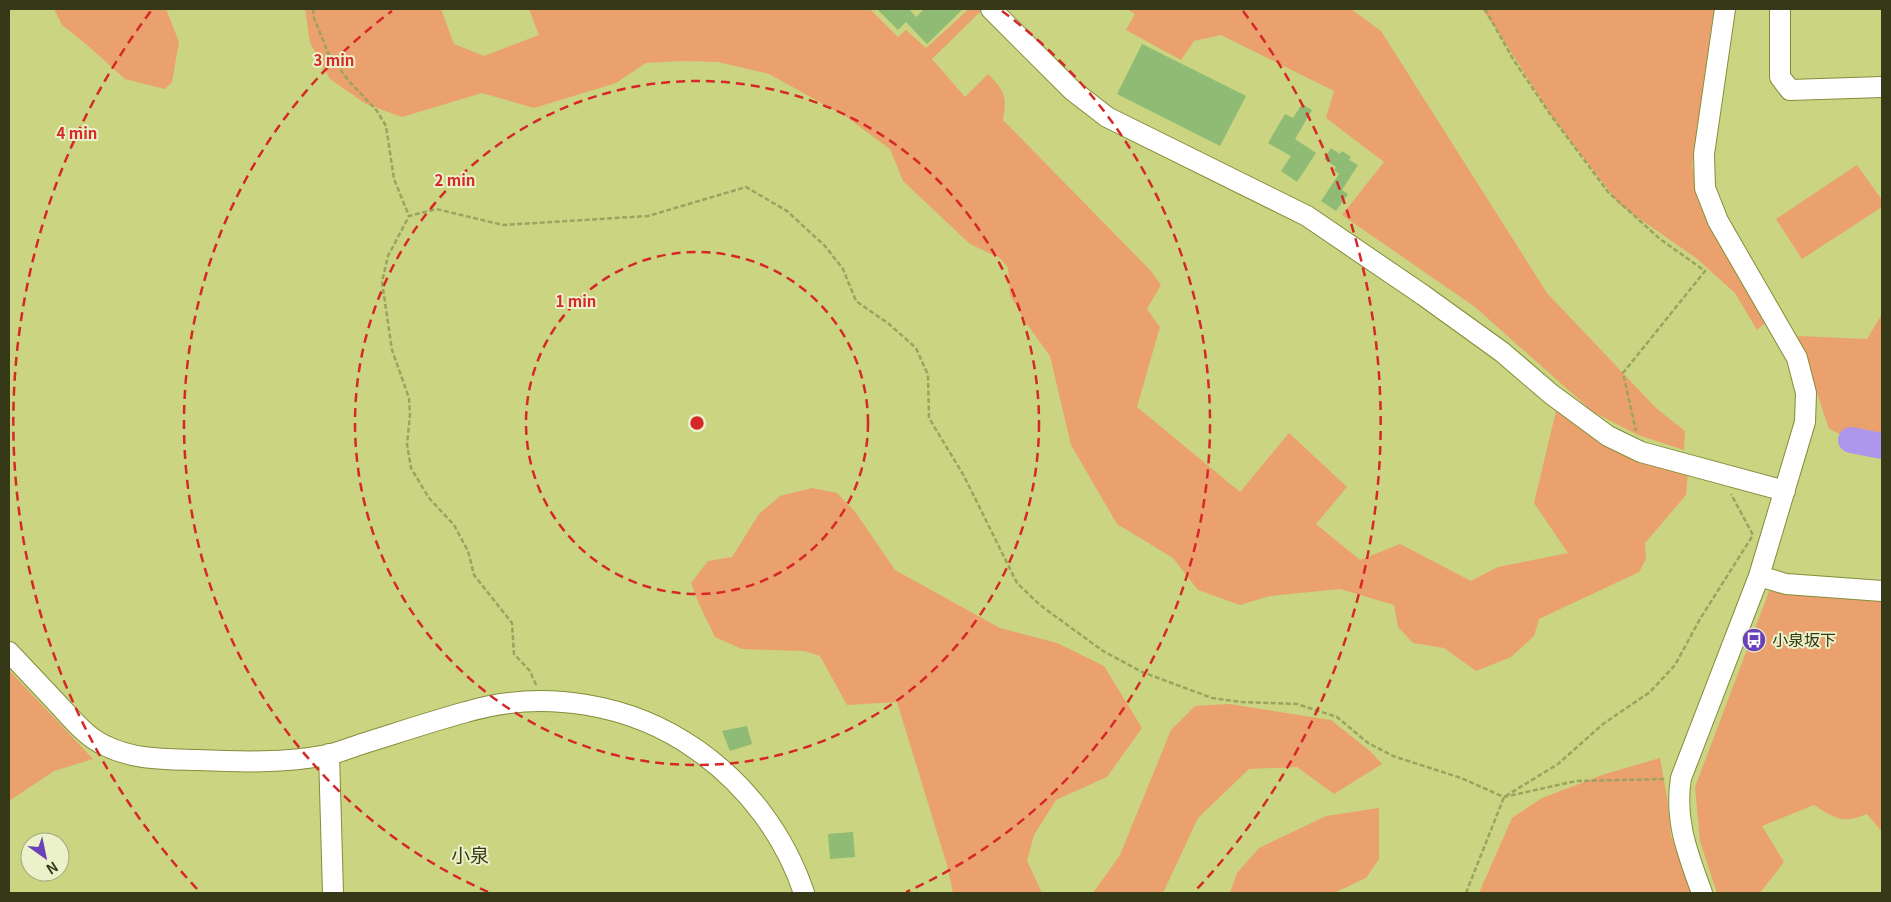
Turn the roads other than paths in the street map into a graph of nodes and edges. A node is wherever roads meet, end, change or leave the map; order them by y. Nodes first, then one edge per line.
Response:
1 (991, 9) edge
2 (1725, 9) edge
3 (1780, 9) edge
4 (1882, 87) edge
5 (1785, 491) junction
6 (1759, 576) junction
7 (1882, 591) edge
8 (9, 652) edge
9 (329, 754) junction
10 (333, 893) edge
11 (804, 893) edge
12 (1702, 893) edge

1 - 5 street
2 - 5 street
3 - 4 street
5 - 6 street
6 - 7 street
6 - 12 street
8 - 9 street
9 - 10 street
9 - 11 street

